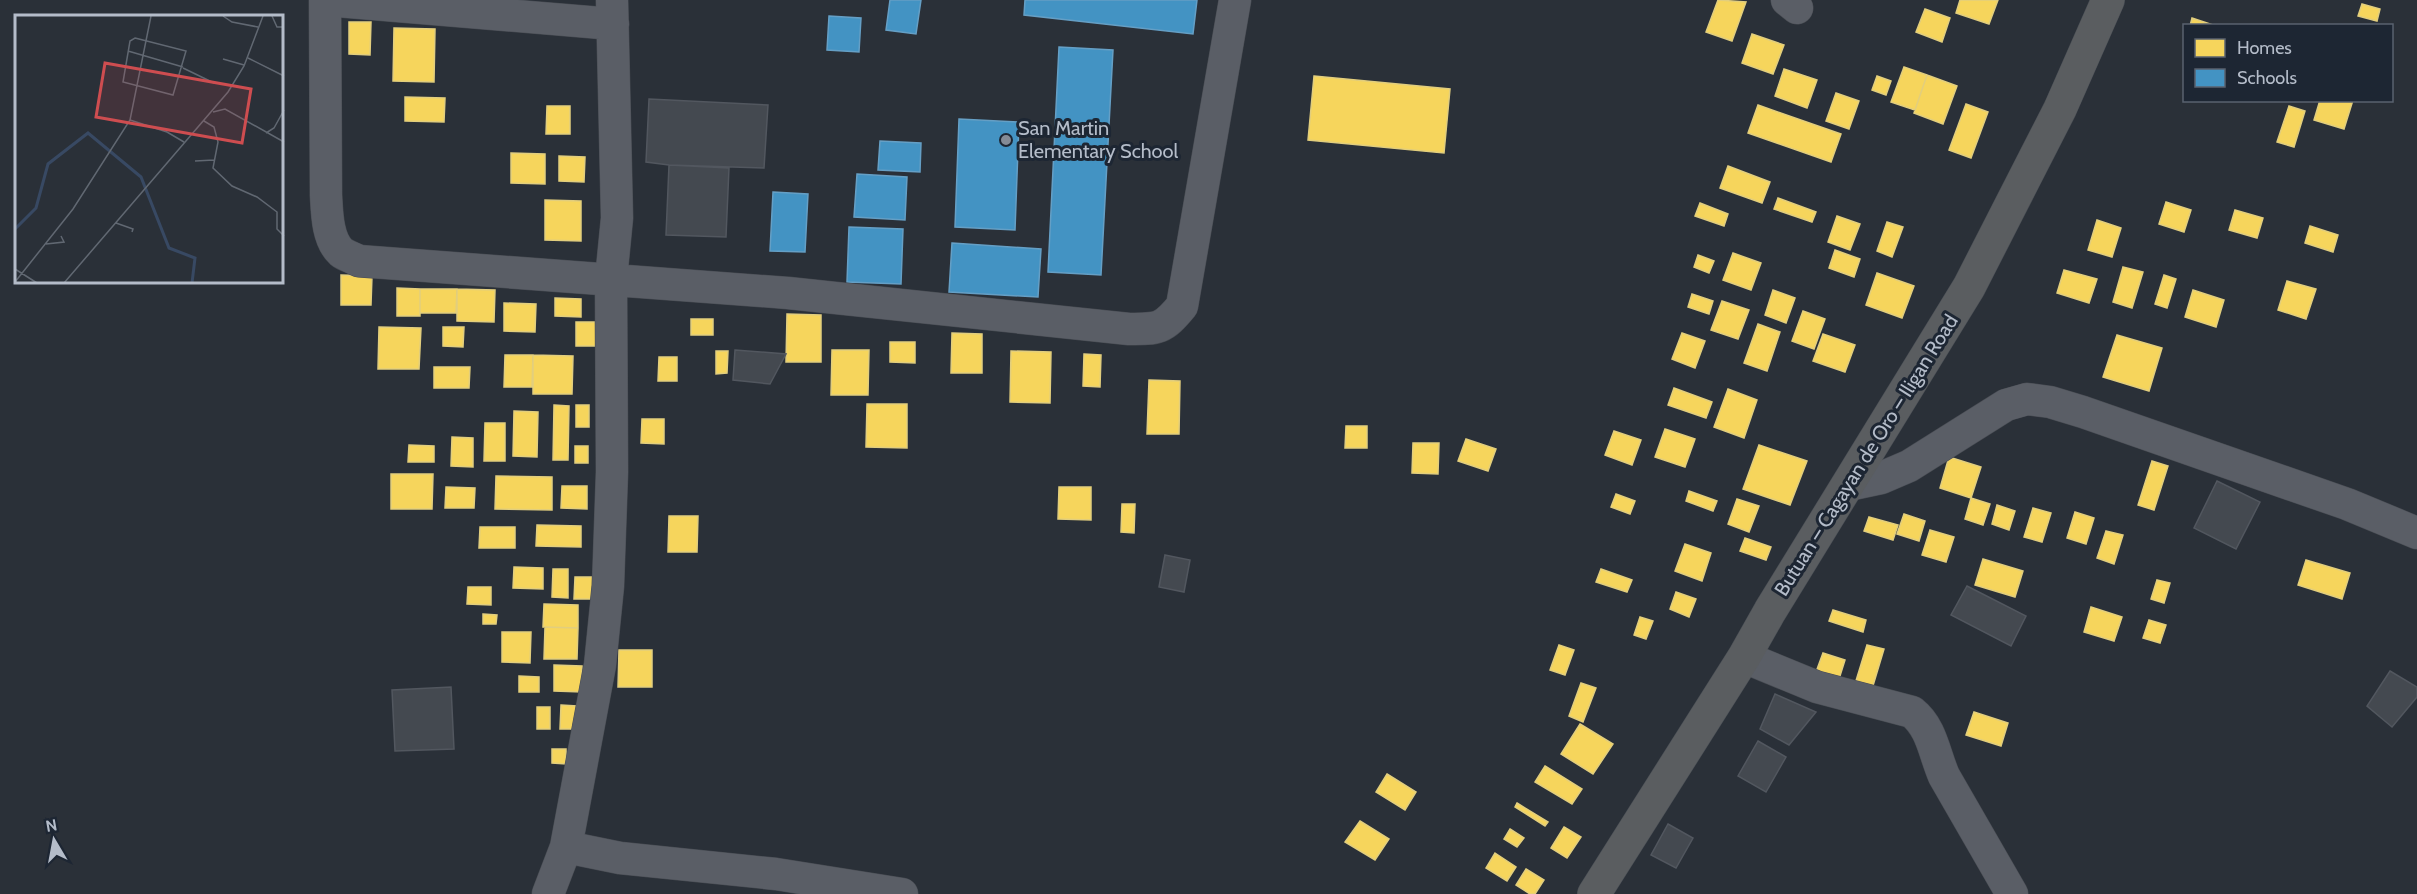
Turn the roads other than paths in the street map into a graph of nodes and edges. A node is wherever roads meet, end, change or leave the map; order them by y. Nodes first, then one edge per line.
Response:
1 (325, 0) edge
2 (1234, 0) edge
3 (2108, 0) edge
4 (613, 12) edge
5 (611, 279) junction
6 (1848, 485) junction
7 (2417, 533) edge
8 (1744, 657) junction
9 (566, 847) junction
10 (548, 894) edge
11 (902, 894) edge
12 (1594, 894) edge
13 (2012, 894) edge

1 - 4 street
1 - 5 street
2 - 5 street
3 - 6 highway, Butuan – Cagayan de Oro – Iligan Road
4 - 5 street
5 - 9 street
6 - 7 street
6 - 8 highway, Butuan – Cagayan de Oro – Iligan Road
8 - 12 highway, Butuan – Cagayan de Oro – Iligan Road
8 - 13 street
9 - 10 street
9 - 11 street

